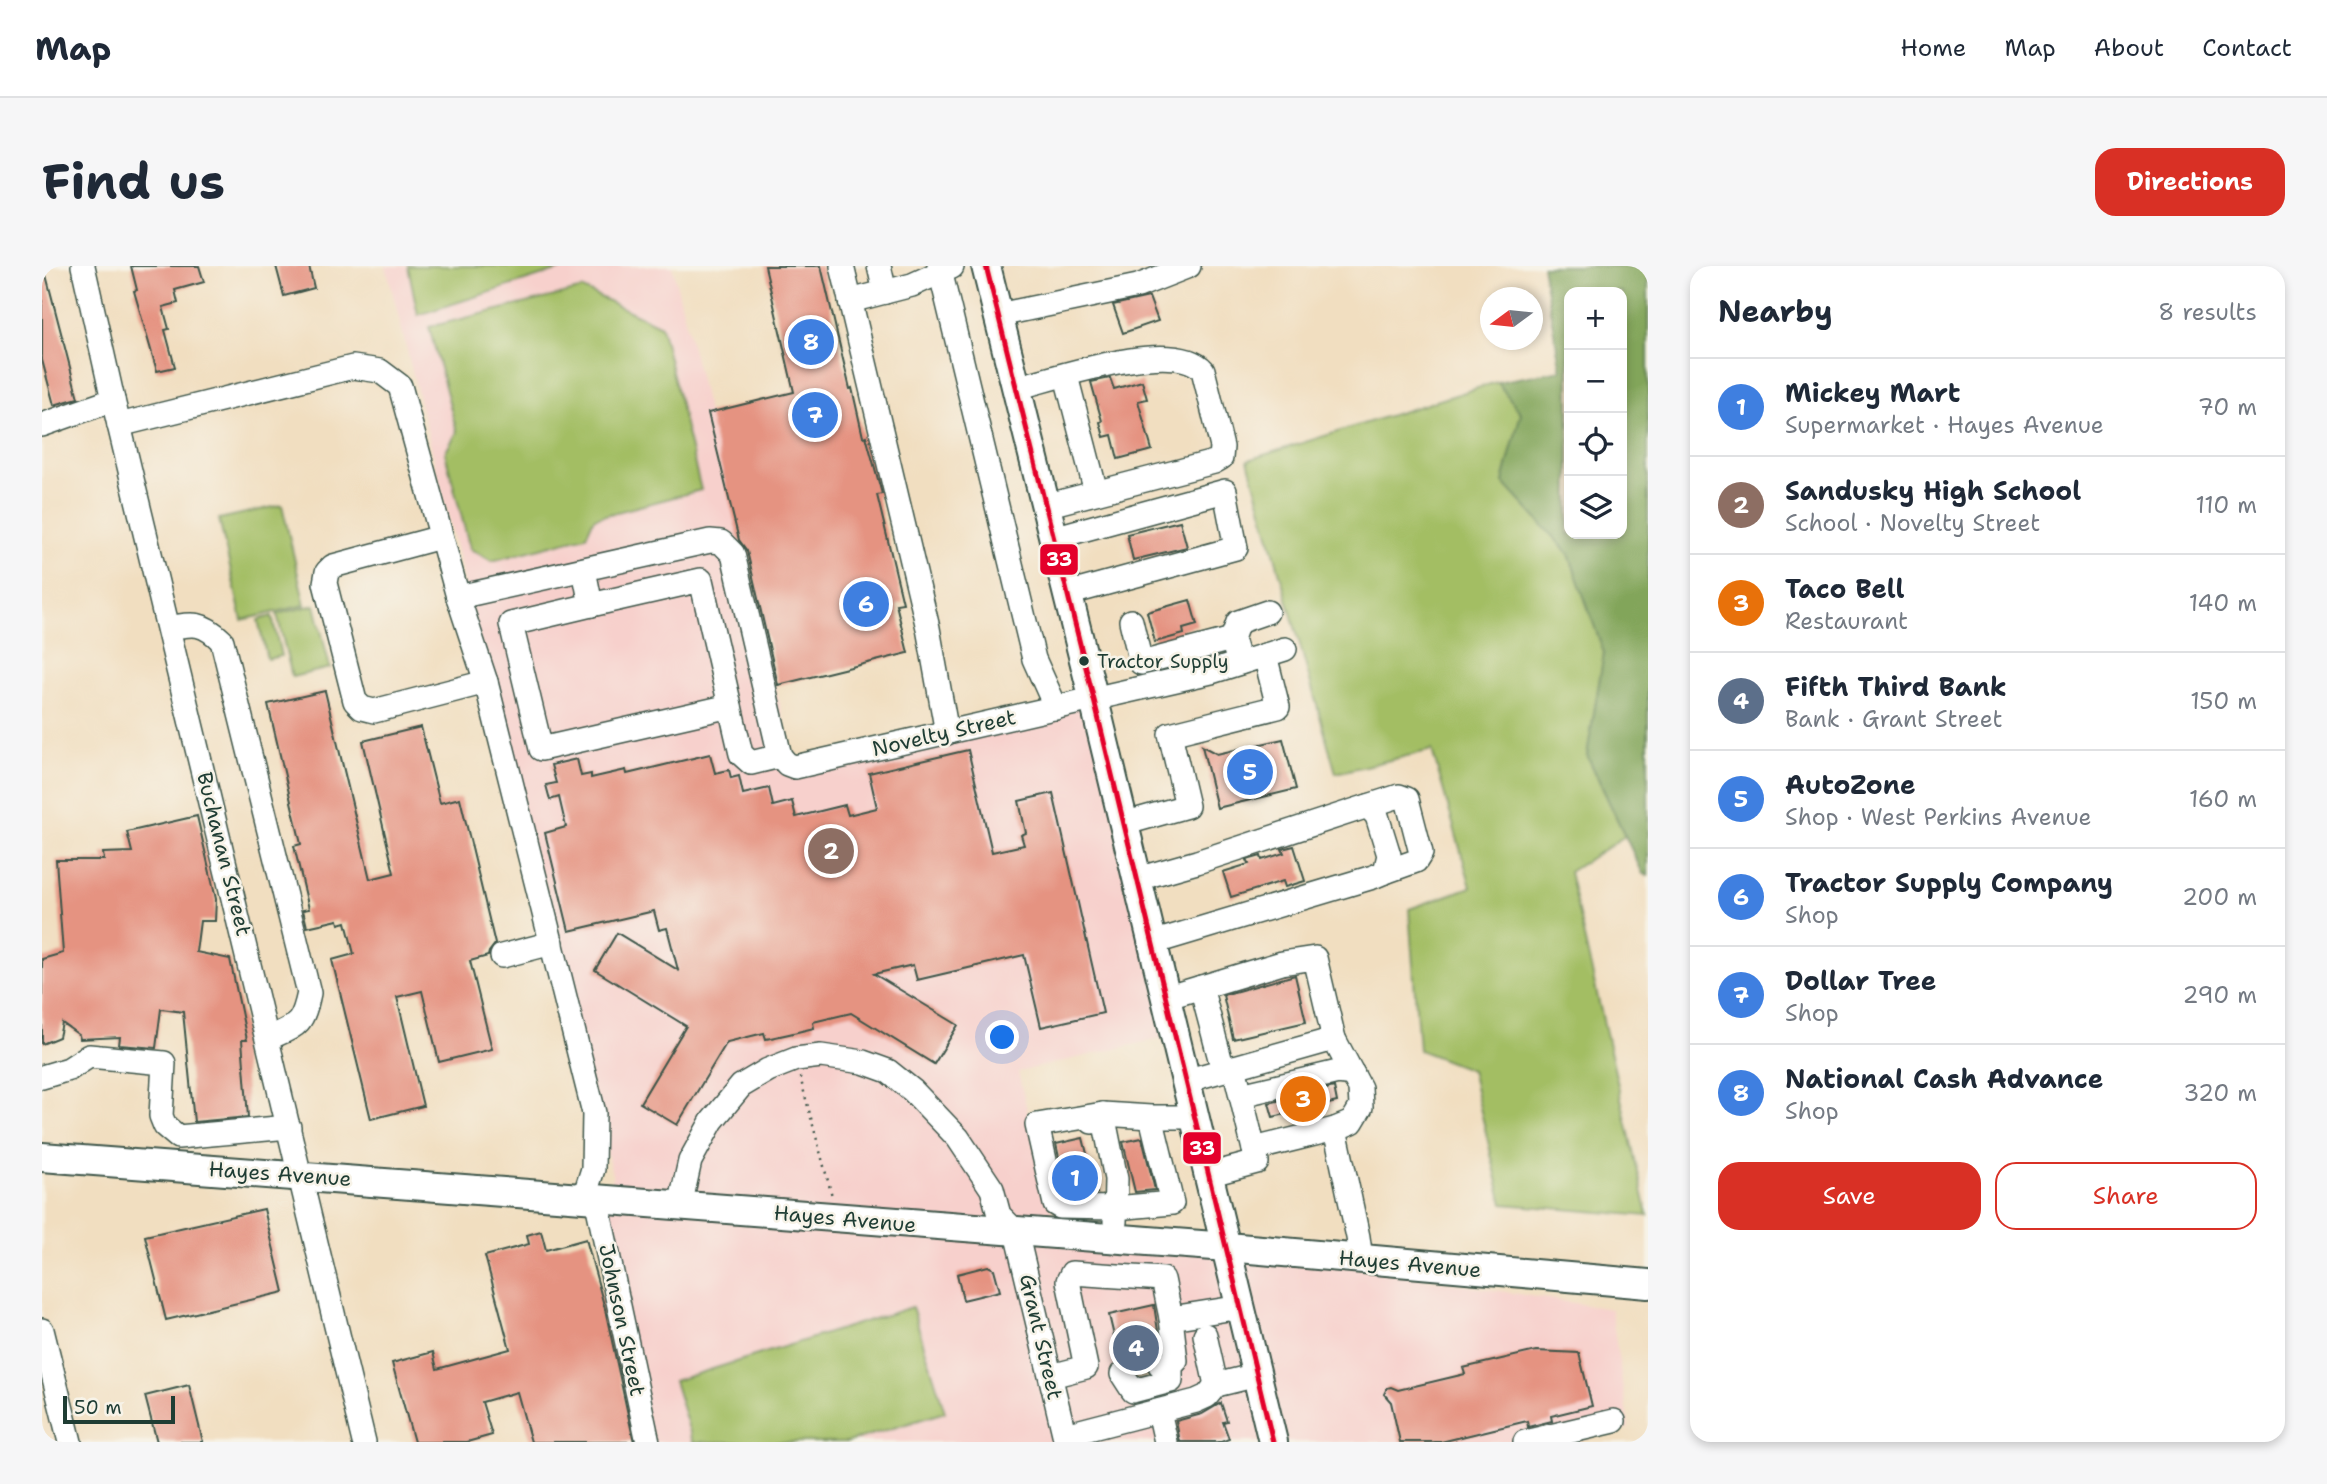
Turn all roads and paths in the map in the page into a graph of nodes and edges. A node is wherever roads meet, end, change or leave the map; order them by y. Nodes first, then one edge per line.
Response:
1 (83, 266) edge
2 (842, 266) edge
3 (879, 266) edge
4 (986, 266) edge
5 (1189, 266) edge
6 (944, 268) edge
7 (885, 292) junction
8 (850, 301) junction
9 (998, 315) junction
10 (1066, 376) junction
11 (1016, 388) junction
12 (113, 400) junction
13 (42, 425) edge
14 (120, 425) junction
15 (1096, 492) junction
16 (1045, 506) junction
17 (441, 537) junction
18 (1053, 538) junction
19 (583, 570) junction
20 (1067, 594) junction
21 (458, 597) junction
22 (591, 605) junction
23 (1267, 611) dead end
24 (1131, 621) dead end
25 (169, 628) junction
26 (1233, 639) junction
27 (1177, 653) junction
28 (1239, 663) junction
29 (1183, 679) junction
30 (486, 682) junction
31 (1094, 700) junction
32 (730, 706) junction
33 (1056, 708) junction
34 (947, 733) junction
35 (788, 762) junction
36 (1368, 806) junction
37 (1124, 824) junction
38 (1385, 872) junction
39 (1137, 879) junction
40 (552, 943) junction
41 (1152, 943) junction
42 (502, 956) dead end
43 (1201, 987) junction
44 (1165, 998) junction
45 (268, 1038) junction
46 (1334, 1039) junction
47 (796, 1059) junction
48 (1229, 1069) junction
49 (1353, 1074) junction
50 (42, 1077) edge
51 (1185, 1081) junction
52 (1241, 1095) junction
53 (1103, 1114) junction
54 (1151, 1117) junction
55 (1194, 1117) junction
56 (289, 1127) junction
57 (1335, 1129) junction
58 (1254, 1149) junction
59 (42, 1157) edge
60 (300, 1175) junction
61 (1208, 1175) junction
62 (590, 1198) junction
63 (833, 1203) dead end
64 (680, 1206) junction
65 (1115, 1208) junction
66 (1016, 1232) junction
67 (1071, 1236) junction
68 (1115, 1239) junction
69 (1227, 1247) junction
70 (1361, 1259) junction
71 (1072, 1273) junction
72 (1648, 1284) edge
73 (1241, 1307) junction
74 (1171, 1318) junction
75 (42, 1330) edge
76 (1205, 1335) dead end
77 (1086, 1367) junction
78 (47, 1374) edge
79 (1257, 1375) junction
80 (1051, 1376) junction
81 (1216, 1385) junction
82 (1159, 1410) junction
83 (1614, 1421) dead end
84 (1065, 1439) edge
85 (69, 1442) edge
86 (365, 1442) edge
87 (648, 1442) edge
88 (1166, 1442) edge
89 (1273, 1442) edge
90 (1524, 1442) edge

1 - 12 street, Buchanan Street
2 - 8 street
3 - 7 street
4 - 9 main road
5 - 9 street
6 - 7 street
6 - 33 street
7 - 8 street
8 - 34 street
9 - 11 main road
10 - 11 street
10 - 15 street
10 - 15 street
11 - 16 main road
12 - 13 street
12 - 14 street, Buchanan Street
14 - 17 street
14 - 25 street, Buchanan Street
15 - 16 street
16 - 18 main road
17 - 21 street
17 - 30 street
18 - 20 main road
18 - 20 street
19 - 21 street
19 - 22 street
19 - 35 street
20 - 31 main road
21 - 30 street
22 - 32 street
22 - 32 street
23 - 26 street
24 - 27 street
25 - 45 street, Buchanan Street
25 - 45 street
26 - 27 street
26 - 28 street
27 - 29 street
28 - 29 street, Novelty Street
28 - 37 street, Novelty Street
29 - 31 street, Novelty Street
30 - 40 street
31 - 33 street, Novelty Street
31 - 37 main road
32 - 35 street, Novelty Street
33 - 34 street, Novelty Street
34 - 35 street, Novelty Street
36 - 38 street
36 - 38 street
36 - 39 street
37 - 39 main road
38 - 41 street
39 - 41 main road
40 - 42 street
40 - 62 street
41 - 44 main road
43 - 44 street
43 - 46 street
43 - 48 street
44 - 51 main road
45 - 56 street, Buchanan Street
46 - 48 street
46 - 49 street
47 - 63 path
47 - 64 street
47 - 66 street
48 - 51 street
48 - 52 street
49 - 52 street
49 - 57 street
50 - 56 street
51 - 55 main road
52 - 58 street
53 - 54 street
53 - 65 street
53 - 65 street
54 - 55 street
54 - 65 street
55 - 61 main road
56 - 60 street, Buchanan Street
57 - 58 street
57 - 70 street
58 - 61 street
59 - 60 main road, Hayes Avenue
60 - 62 main road, Hayes Avenue
60 - 86 street, Buchanan Street
61 - 69 main road
62 - 64 main road, Hayes Avenue
62 - 87 street, Johnson Street
64 - 66 main road, Hayes Avenue
65 - 68 street
66 - 67 main road, Hayes Avenue
66 - 80 street, Grant Street
67 - 68 main road, Hayes Avenue
67 - 71 street
68 - 69 main road, Hayes Avenue
69 - 70 main road, Hayes Avenue
69 - 73 main road
70 - 72 main road, Hayes Avenue
71 - 74 street
71 - 77 street
73 - 74 street
73 - 79 main road
74 - 77 street
75 - 78 street
76 - 81 street
77 - 80 street
78 - 85 street
79 - 81 street
79 - 89 main road
80 - 84 street, Grant Street
81 - 82 street
82 - 84 street
82 - 88 street
83 - 90 street

